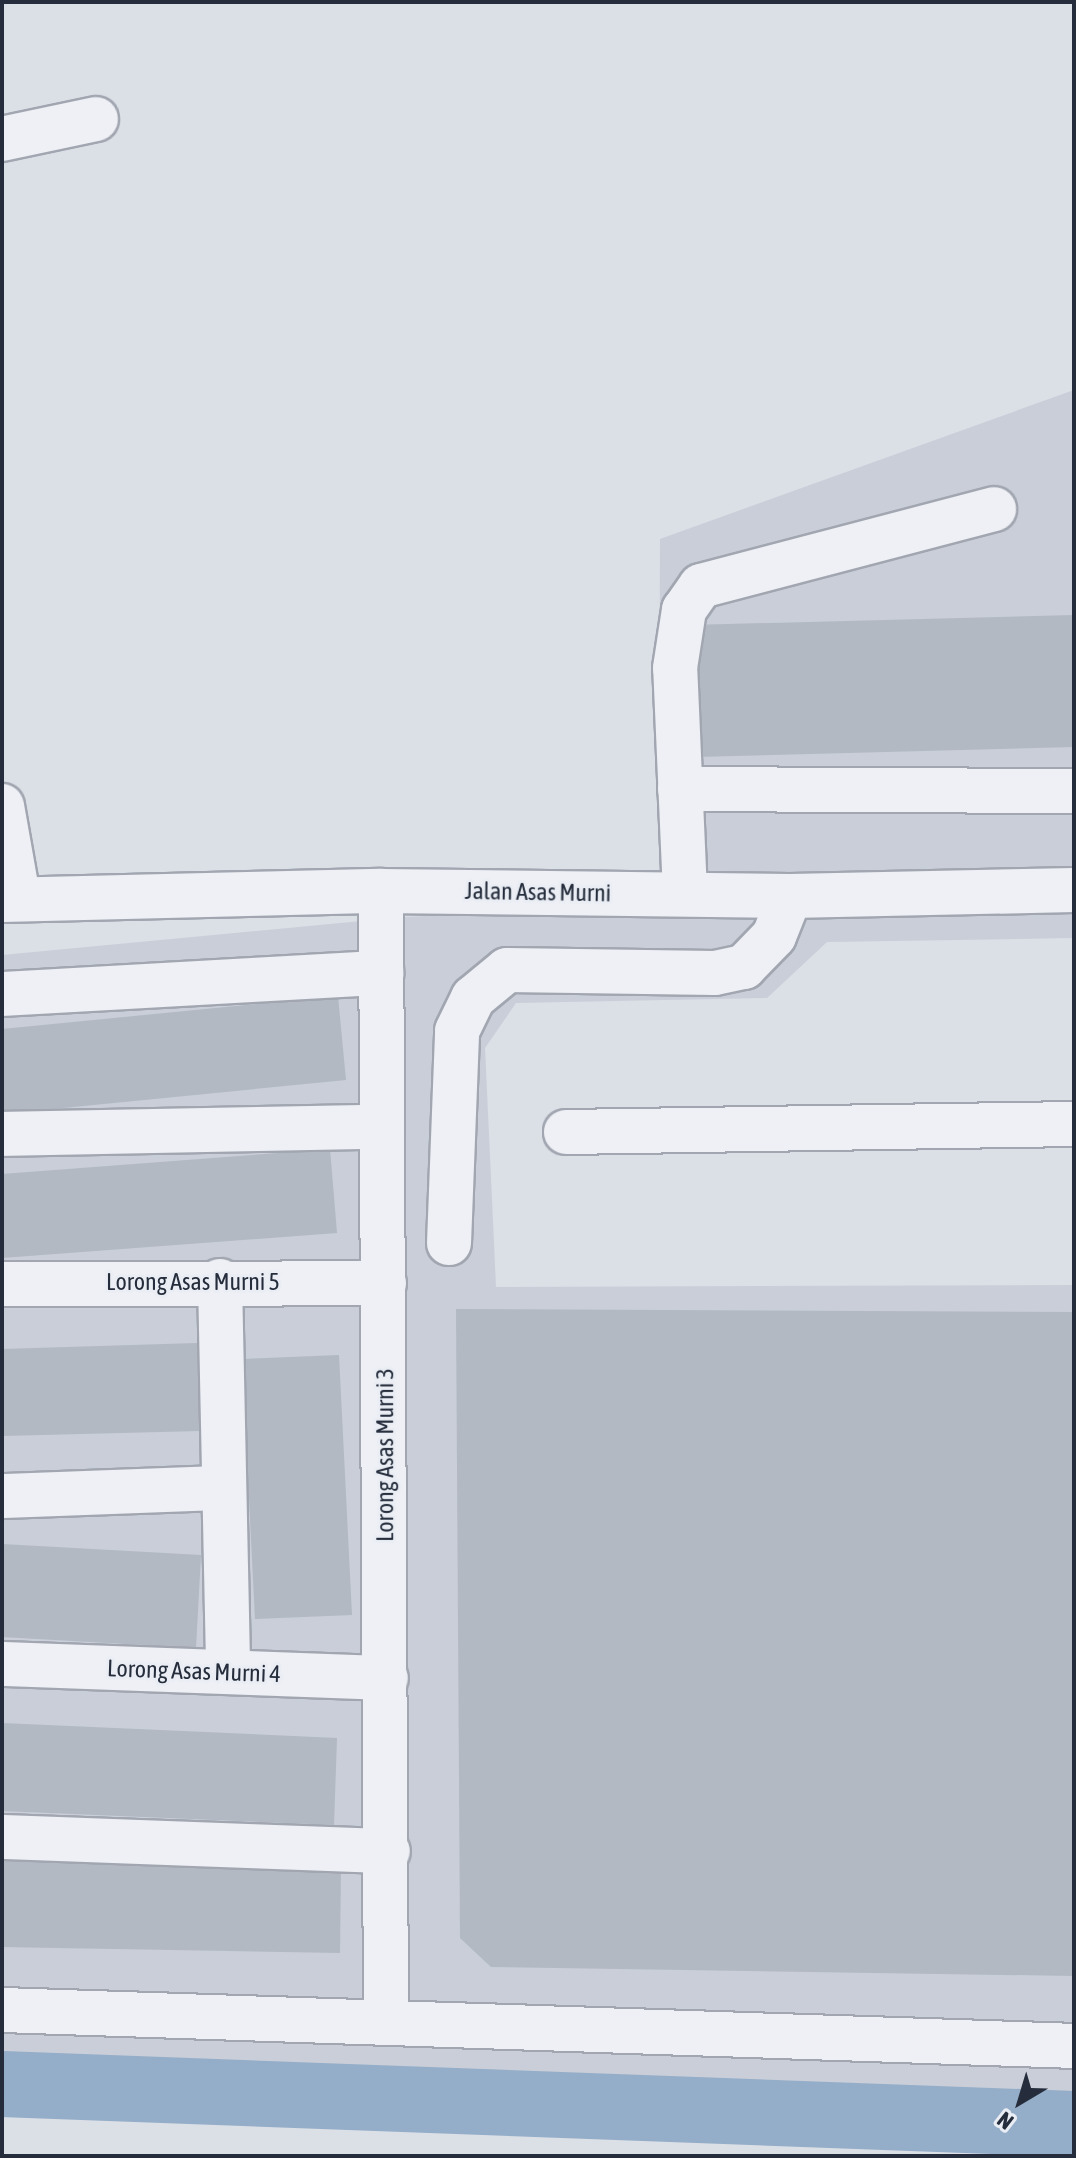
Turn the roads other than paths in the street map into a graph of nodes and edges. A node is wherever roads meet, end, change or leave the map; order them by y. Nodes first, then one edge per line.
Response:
1 (96, 119) dead end
2 (2, 139) edge
3 (994, 509) dead end
4 (680, 789) junction
5 (1074, 791) edge
6 (2, 806) edge
7 (1074, 890) edge
8 (381, 891) junction
9 (685, 893) junction
10 (790, 896) junction
11 (10, 899) edge
12 (381, 973) junction
13 (2, 994) edge
14 (1074, 1124) edge
15 (379, 1127) junction
16 (566, 1132) dead end
17 (2, 1134) edge
18 (449, 1243) dead end
19 (220, 1281) junction
20 (384, 1283) junction
21 (2, 1284) edge
22 (224, 1488) junction
23 (2, 1496) edge
24 (2, 1664) edge
25 (228, 1672) junction
26 (386, 1678) junction
27 (2, 1837) edge
28 (388, 1851) junction
29 (2, 2010) edge
30 (386, 2020) junction
31 (1074, 2046) edge

1 - 2 street
3 - 4 street
4 - 5 street
4 - 9 street
6 - 11 street
7 - 10 street, Jalan Asas Murni
8 - 9 street, Jalan Asas Murni
8 - 11 street, Jalan Asas Murni
8 - 12 street, Lorong Asas Murni 3
9 - 10 street, Jalan Asas Murni
10 - 18 street
12 - 13 street
12 - 15 street, Lorong Asas Murni 3
14 - 16 street
15 - 17 street
15 - 20 street, Lorong Asas Murni 3
19 - 20 street, Lorong Asas Murni 5
19 - 21 street, Lorong Asas Murni 5
19 - 22 street
20 - 26 street, Lorong Asas Murni 3
22 - 23 street
22 - 25 street
24 - 25 street, Lorong Asas Murni 4
25 - 26 street, Lorong Asas Murni 4
26 - 28 street, Lorong Asas Murni 3
27 - 28 street
28 - 30 street, Lorong Asas Murni 3
29 - 30 street
30 - 31 street

